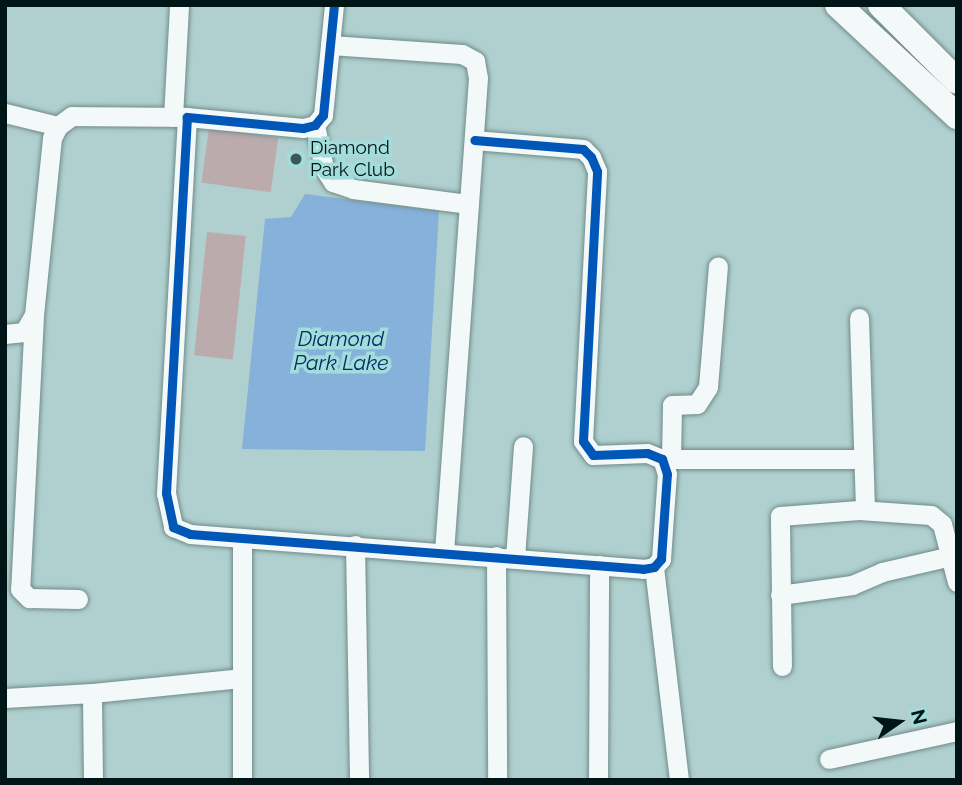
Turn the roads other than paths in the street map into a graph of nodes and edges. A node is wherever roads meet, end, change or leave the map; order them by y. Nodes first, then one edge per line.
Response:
1 (179, 5) edge
2 (334, 5) edge
3 (838, 5) edge
4 (881, 5) edge
5 (330, 45) junction
6 (957, 81) edge
7 (5, 113) edge
8 (957, 116) edge
9 (180, 117) junction
10 (58, 125) junction
11 (315, 125) junction
12 (474, 140) junction
13 (469, 204) junction
14 (718, 266) dead end
15 (34, 315) junction
16 (859, 318) dead end
17 (5, 334) edge
18 (523, 446) dead end
19 (666, 459) junction
20 (860, 459) junction
21 (865, 510) junction
22 (242, 538) junction
23 (355, 544) junction
24 (444, 553) junction
25 (951, 556) junction
26 (505, 557) junction
27 (599, 565) junction
28 (654, 567) junction
29 (957, 582) edge
30 (780, 594) junction
31 (78, 598) dead end
32 (782, 666) dead end
33 (240, 678) junction
34 (92, 693) junction
35 (5, 698) edge
36 (957, 731) edge
37 (829, 759) dead end
38 (93, 780) edge
39 (242, 780) edge
40 (359, 780) edge
41 (497, 780) edge
42 (598, 780) edge
43 (679, 780) edge

1 - 9 street
2 - 5 street
3 - 8 main road
4 - 6 main road
5 - 11 street
5 - 12 street
7 - 10 street
9 - 10 street
9 - 11 street
9 - 22 street
10 - 15 street
11 - 13 street
12 - 13 street
12 - 19 street
13 - 24 street
14 - 19 street
15 - 17 street
15 - 31 street
16 - 20 street
18 - 26 street
19 - 20 street
19 - 28 street
20 - 21 street
21 - 25 street
21 - 30 street
22 - 23 street
22 - 33 street
23 - 24 street
23 - 40 street
24 - 26 street
25 - 29 street
25 - 30 street
26 - 27 street
26 - 41 street
27 - 28 street
27 - 42 street
28 - 43 street
30 - 32 street
33 - 34 street
33 - 39 street
34 - 35 street
34 - 38 street
36 - 37 street

